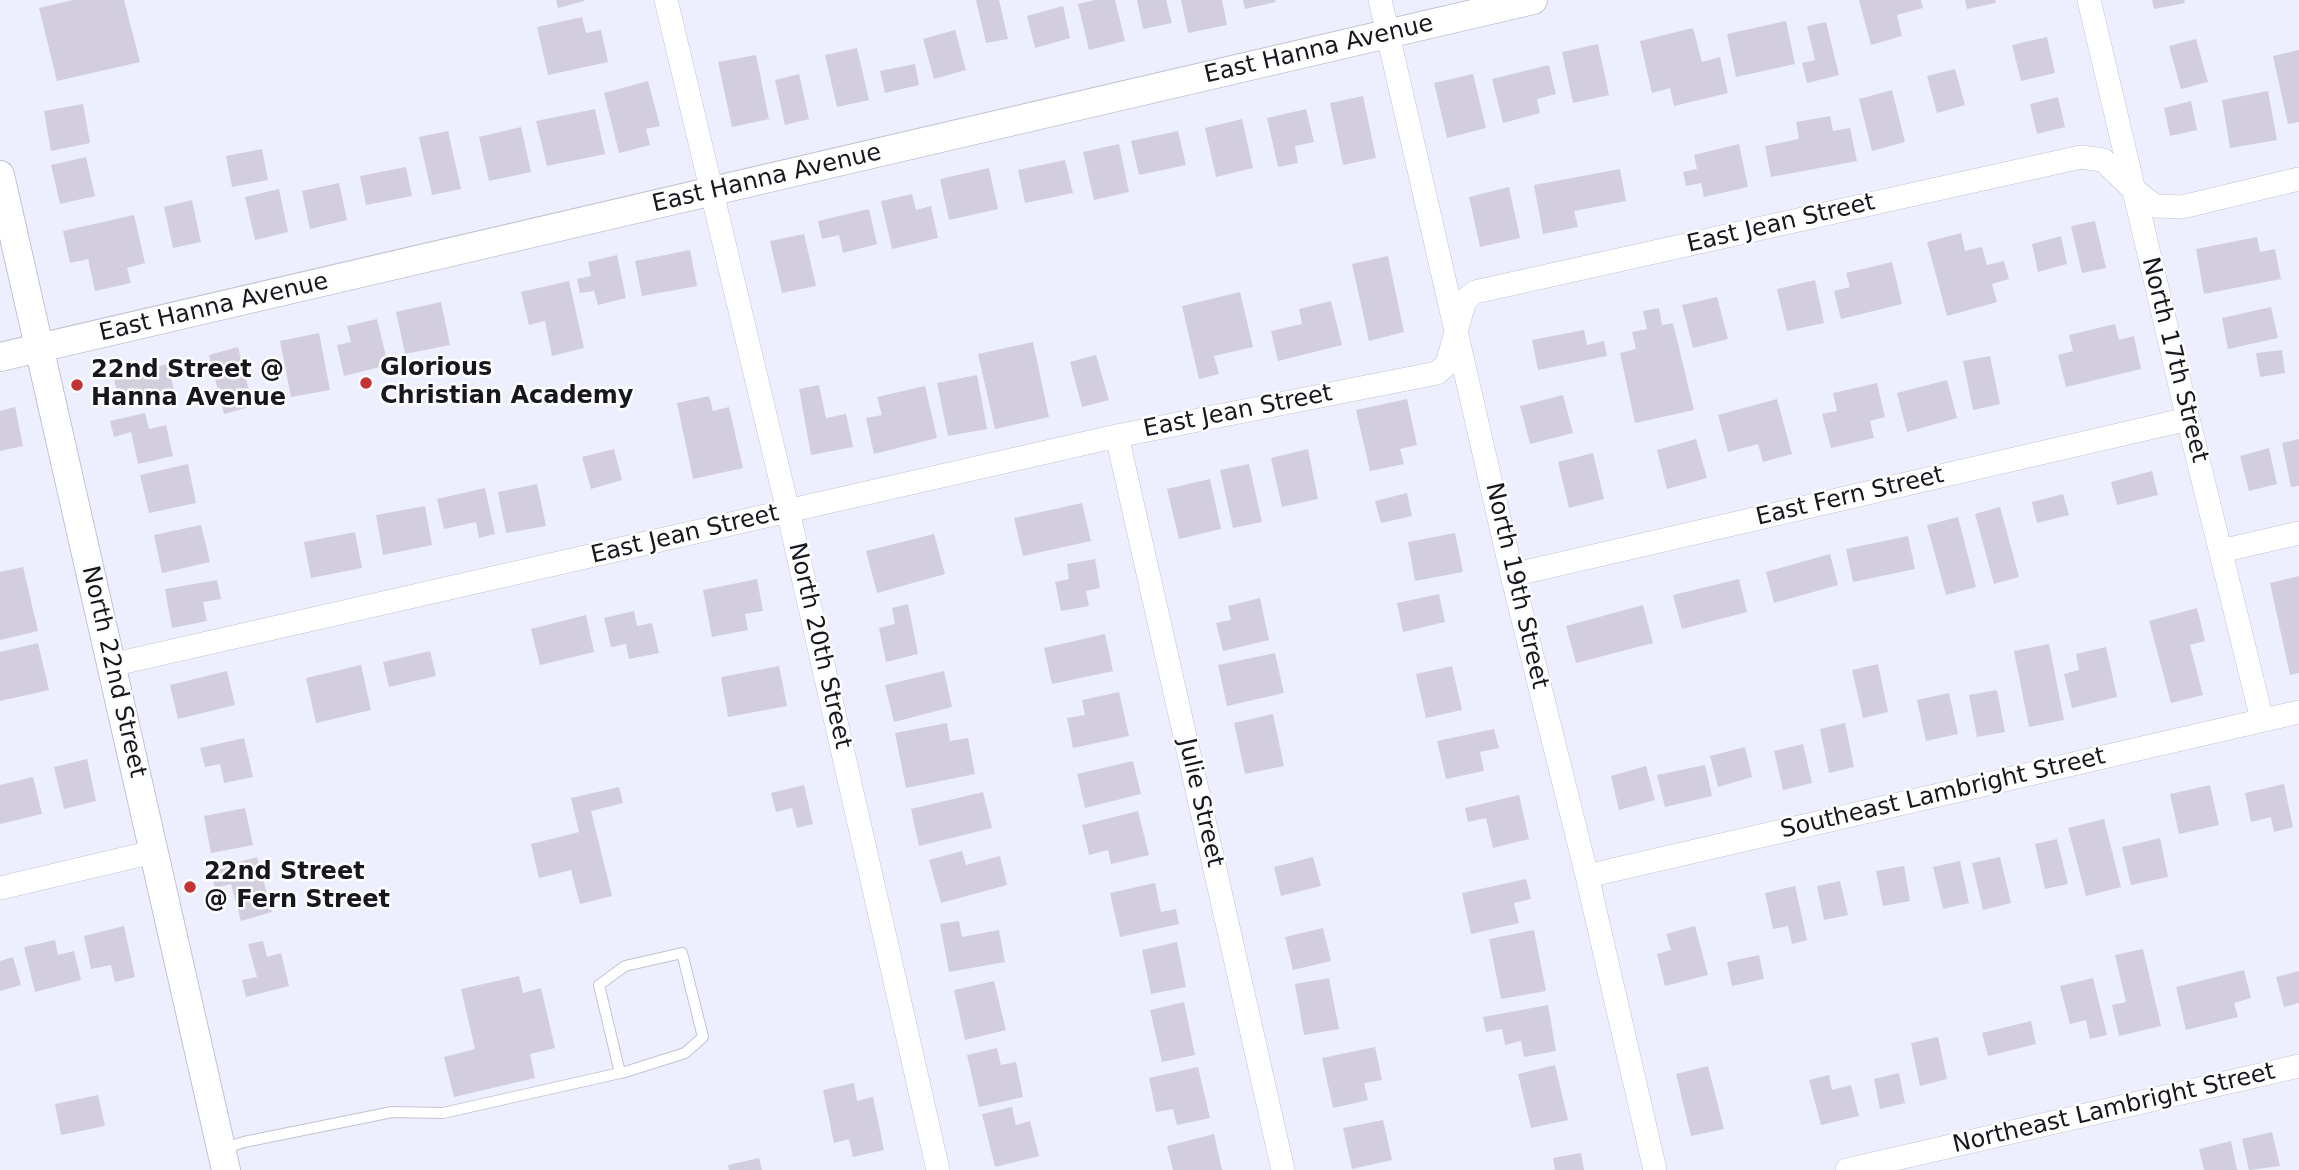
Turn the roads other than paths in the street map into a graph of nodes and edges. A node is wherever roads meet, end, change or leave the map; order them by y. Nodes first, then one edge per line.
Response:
1 (666, 0) edge
2 (1380, 0) edge
3 (1533, 0) edge
4 (2090, 0) edge
5 (1389, 33) junction
6 (0, 175) edge
7 (2299, 179) edge
8 (2133, 189) junction
9 (710, 193) junction
10 (1457, 334) junction
11 (39, 348) junction
12 (0, 358) edge
13 (2188, 419) junction
14 (1117, 436) junction
15 (788, 511) junction
16 (2299, 533) edge
17 (2221, 551) junction
18 (1512, 575) junction
19 (111, 665) junction
20 (2299, 712) edge
21 (2262, 720) junction
22 (153, 852) junction
23 (1587, 876) junction
24 (0, 888) edge
25 (2299, 1066) edge
26 (620, 1073) junction
27 (223, 1159) edge
28 (938, 1170) edge
29 (1283, 1170) edge
30 (1655, 1170) edge
31 (1847, 1170) edge

1 - 9 street, North 20th Street
2 - 5 street, North 19th Street
3 - 5 street, East Hanna Avenue
4 - 8 street, North 17th Street
5 - 9 street, East Hanna Avenue
5 - 10 street, North 19th Street
6 - 11 street, North 22nd Street
7 - 8 street, East Jean Street
8 - 10 street, East Jean Street
8 - 13 street, North 17th Street
9 - 11 street, East Hanna Avenue
9 - 15 street, North 20th Street
10 - 14 street, East Jean Street
10 - 18 street, North 19th Street
11 - 12 street, East Hanna Avenue
11 - 19 street, North 22nd Street
13 - 17 street, North 17th Street
13 - 18 street, East Fern Street
14 - 15 street, East Jean Street
14 - 29 street, Julie Street
15 - 19 street, East Jean Street
15 - 28 street, North 20th Street
16 - 17 street
17 - 21 street, North 17th Street
18 - 23 street, North 19th Street
19 - 22 street, North 22nd Street
20 - 21 street, Southeast Lambright Street
21 - 23 street, Southeast Lambright Street
22 - 24 street
22 - 27 street, North 22nd Street
23 - 30 street, North 19th Street
25 - 31 street, Northeast Lambright Street
26 - 26 lane
26 - 27 lane

